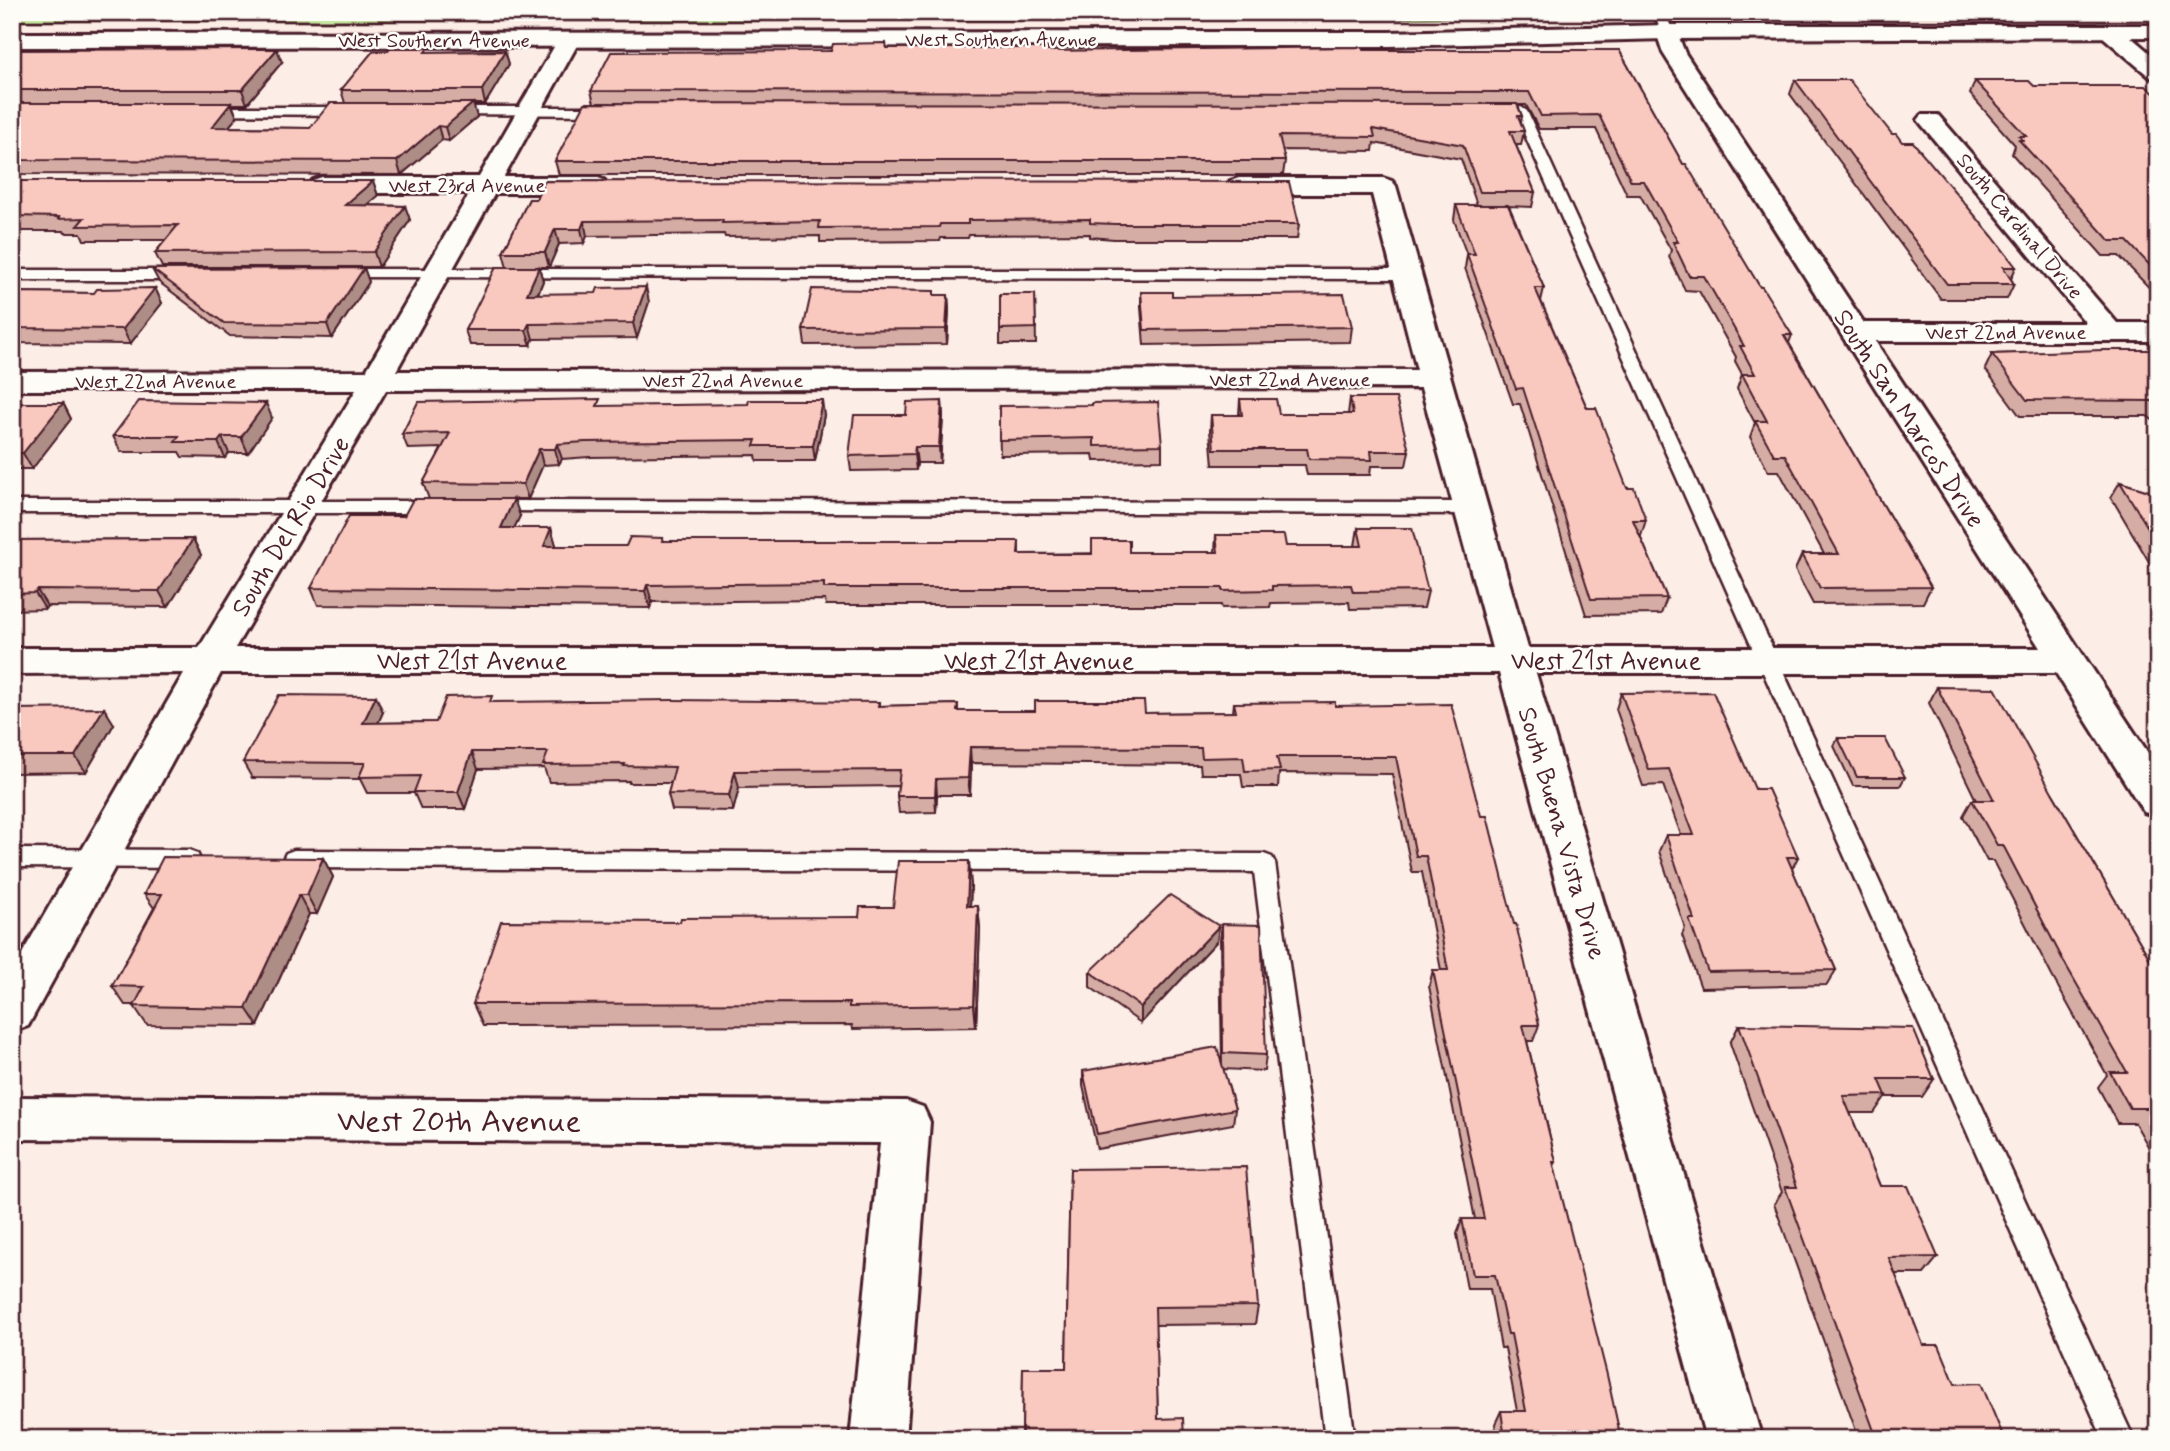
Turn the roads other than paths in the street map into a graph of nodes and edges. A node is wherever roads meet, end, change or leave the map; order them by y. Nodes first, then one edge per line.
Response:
1 (1663, 22) edge
2 (2110, 31) junction
3 (2158, 31) edge
4 (12, 40) edge
5 (569, 40) junction
6 (2158, 72) edge
7 (194, 111) edge
8 (361, 111) edge
9 (431, 111) edge
10 (528, 111) junction
11 (626, 111) edge
12 (1479, 111) edge
13 (1930, 120) dead end
14 (487, 184) junction
15 (291, 185) edge
16 (625, 185) edge
17 (1218, 186) edge
18 (327, 274) edge
19 (436, 274) junction
20 (1406, 274) junction
21 (12, 275) edge
22 (204, 275) edge
23 (1854, 332) junction
24 (2109, 332) junction
25 (2158, 332) edge
26 (1434, 379) junction
27 (12, 381) edge
28 (376, 381) junction
29 (12, 507) edge
30 (301, 507) junction
31 (1471, 508) junction
32 (210, 660) junction
33 (1514, 660) junction
34 (1769, 660) junction
35 (2066, 660) junction
36 (12, 661) edge
37 (2158, 801) edge
38 (12, 858) edge
39 (99, 859) junction
40 (210, 859) edge
41 (265, 859) edge
42 (12, 1013) edge
43 (12, 1118) edge
44 (878, 1439) edge
45 (1340, 1439) edge
46 (1734, 1439) edge
47 (2119, 1439) edge

1 - 2 street, West Southern Avenue
1 - 5 street, West Southern Avenue
1 - 23 street, South San Marcos Drive
2 - 3 street, West Southern Avenue
2 - 6 street
4 - 5 street, West Southern Avenue
5 - 10 street, South Del Rio Drive
7 - 8 lane
9 - 10 lane
10 - 11 lane
10 - 14 street, South Del Rio Drive
12 - 34 lane
13 - 24 street, South Cardinal Drive
14 - 15 street, West 23rd Avenue
14 - 16 street, West 23rd Avenue
14 - 19 street, South Del Rio Drive
17 - 20 street, South Buena Vista Drive
18 - 19 lane
19 - 20 lane
19 - 28 street, South Del Rio Drive
20 - 26 street, South Buena Vista Drive
21 - 22 lane
23 - 24 street, West 22nd Avenue
23 - 35 street, South San Marcos Drive
24 - 25 street, West 22nd Avenue
26 - 28 street, West 22nd Avenue
26 - 31 street, South Buena Vista Drive
27 - 28 street, West 22nd Avenue
28 - 30 street, South Del Rio Drive
29 - 30 lane
30 - 31 lane
30 - 32 street, South Del Rio Drive
31 - 33 street, South Buena Vista Drive
32 - 33 street, West 21st Avenue
32 - 36 street, West 21st Avenue
32 - 39 street, South Del Rio Drive
33 - 34 street, West 21st Avenue
33 - 46 street, South Buena Vista Drive
34 - 35 street, West 21st Avenue
34 - 47 lane
35 - 37 street, South San Marcos Drive
38 - 39 lane
39 - 40 lane
39 - 42 street, South Del Rio Drive
41 - 45 lane
43 - 44 street, West 20th Avenue

